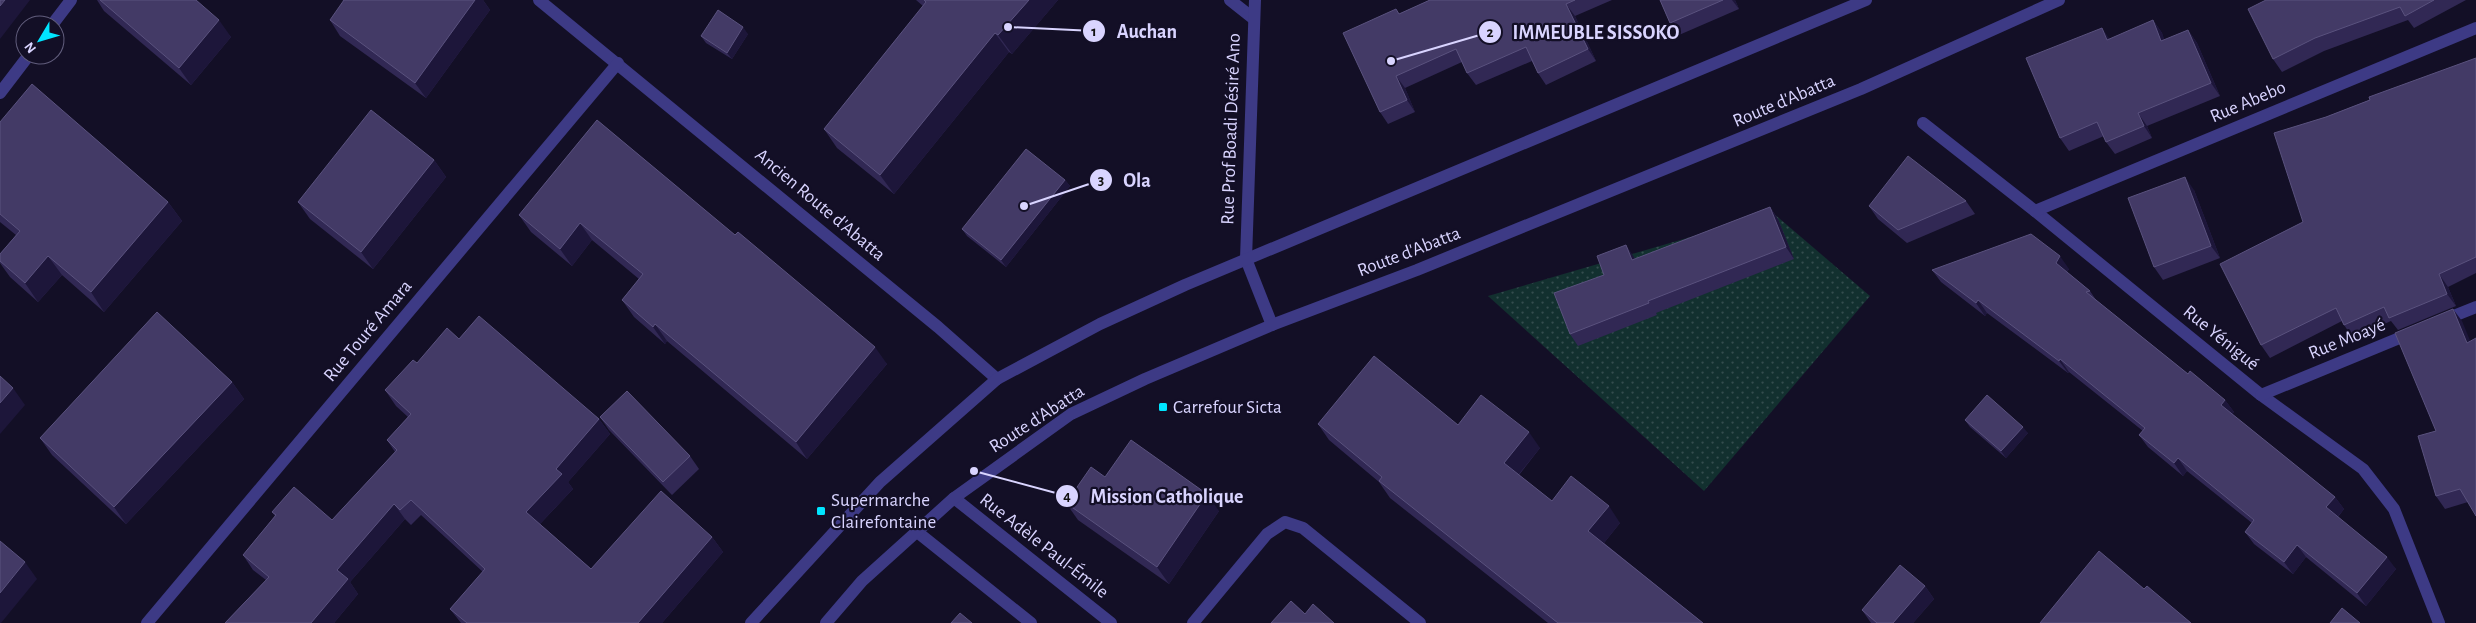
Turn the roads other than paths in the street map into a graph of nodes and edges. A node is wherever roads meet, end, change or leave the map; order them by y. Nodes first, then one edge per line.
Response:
1 (71, 0) edge
2 (539, 0) edge
3 (1230, 0) edge
4 (1255, 0) edge
5 (1866, 0) edge
6 (2059, 0) edge
7 (60, 15) edge
8 (1254, 19) junction
9 (2476, 28) edge
10 (618, 63) junction
11 (21, 65) edge
12 (0, 93) edge
13 (1923, 124) dead end
14 (2035, 211) junction
15 (1246, 260) junction
16 (2476, 307) edge
17 (1272, 325) junction
18 (997, 380) junction
19 (2261, 395) junction
20 (954, 498) junction
21 (916, 531) junction
22 (147, 623) edge
23 (751, 623) edge
24 (826, 623) edge
25 (1032, 623) edge
26 (1111, 623) edge
27 (1193, 623) edge
28 (1420, 623) edge
29 (2439, 623) edge

1 - 7 street
2 - 10 street, Ancien Route d'Abatta
3 - 8 street
4 - 8 street, Rue Prof Boadi Désiré Ano
5 - 15 street
6 - 17 street, Route d'Abatta
8 - 15 street, Rue Prof Boadi Désiré Ano
9 - 14 street, Rue Abebo
10 - 18 street, Ancien Route d'Abatta
10 - 22 street, Rue Touré Amara
11 - 12 street
13 - 14 street, Rue Yénigué
14 - 19 street, Rue Yénigué
15 - 17 street
15 - 18 street
16 - 19 street, Rue Moayé
17 - 20 street, Route d'Abatta
18 - 23 street
19 - 29 street, Rue Yénigué
20 - 21 street, Route d'Abatta
20 - 26 street, Rue Adèle Paul-Émile
21 - 24 street, Route d'Abatta
21 - 25 street
27 - 28 street

